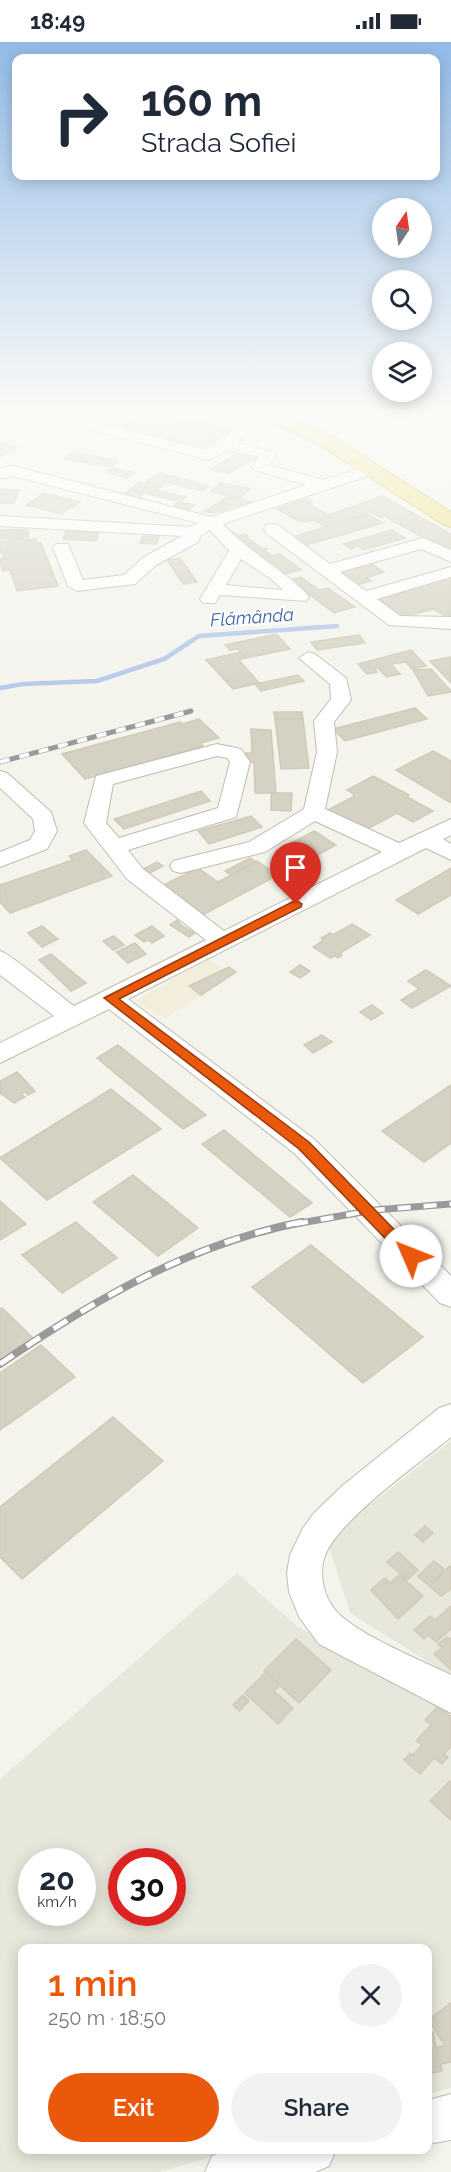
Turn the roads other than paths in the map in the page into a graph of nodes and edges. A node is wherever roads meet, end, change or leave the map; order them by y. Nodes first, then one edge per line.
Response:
1 (175, 512) edge
2 (241, 512) edge
3 (438, 512) edge
4 (0, 521) edge
5 (451, 521) edge
6 (212, 522) junction
7 (272, 529) dead end
8 (193, 532) junction
9 (63, 548) dead end
10 (238, 550) junction
11 (451, 557) edge
12 (327, 570) junction
13 (451, 572) edge
14 (363, 597) junction
15 (451, 623) edge
16 (308, 658) dead end
17 (0, 777) edge
18 (314, 812) junction
19 (451, 826) edge
20 (427, 839) junction
21 (114, 847) junction
22 (400, 852) junction
23 (451, 853) edge
24 (0, 860) edge
25 (181, 866) dead end
26 (222, 941) junction
27 (0, 959) edge
28 (110, 998) junction
29 (72, 1017) junction
30 (0, 1054) edge
31 (451, 1295) edge
32 (451, 1418) edge
33 (451, 1695) edge
34 (451, 2117) edge
35 (432, 2121) edge
36 (298, 2154) edge
37 (228, 2172) edge

1 - 6 street
2 - 6 street
3 - 5 highway
4 - 8 street
6 - 8 street
6 - 10 street
7 - 12 street
8 - 9 street
10 - 10 street
11 - 12 street
12 - 14 street
13 - 14 street
14 - 15 street
16 - 18 street
17 - 24 street
18 - 22 street
18 - 25 street
19 - 20 street
20 - 22 street
20 - 23 street
21 - 21 street
21 - 26 street
22 - 26 street
26 - 28 street
27 - 29 street
28 - 29 street
28 - 31 street
29 - 30 street
32 - 33 street
34 - 35 street
36 - 37 street

